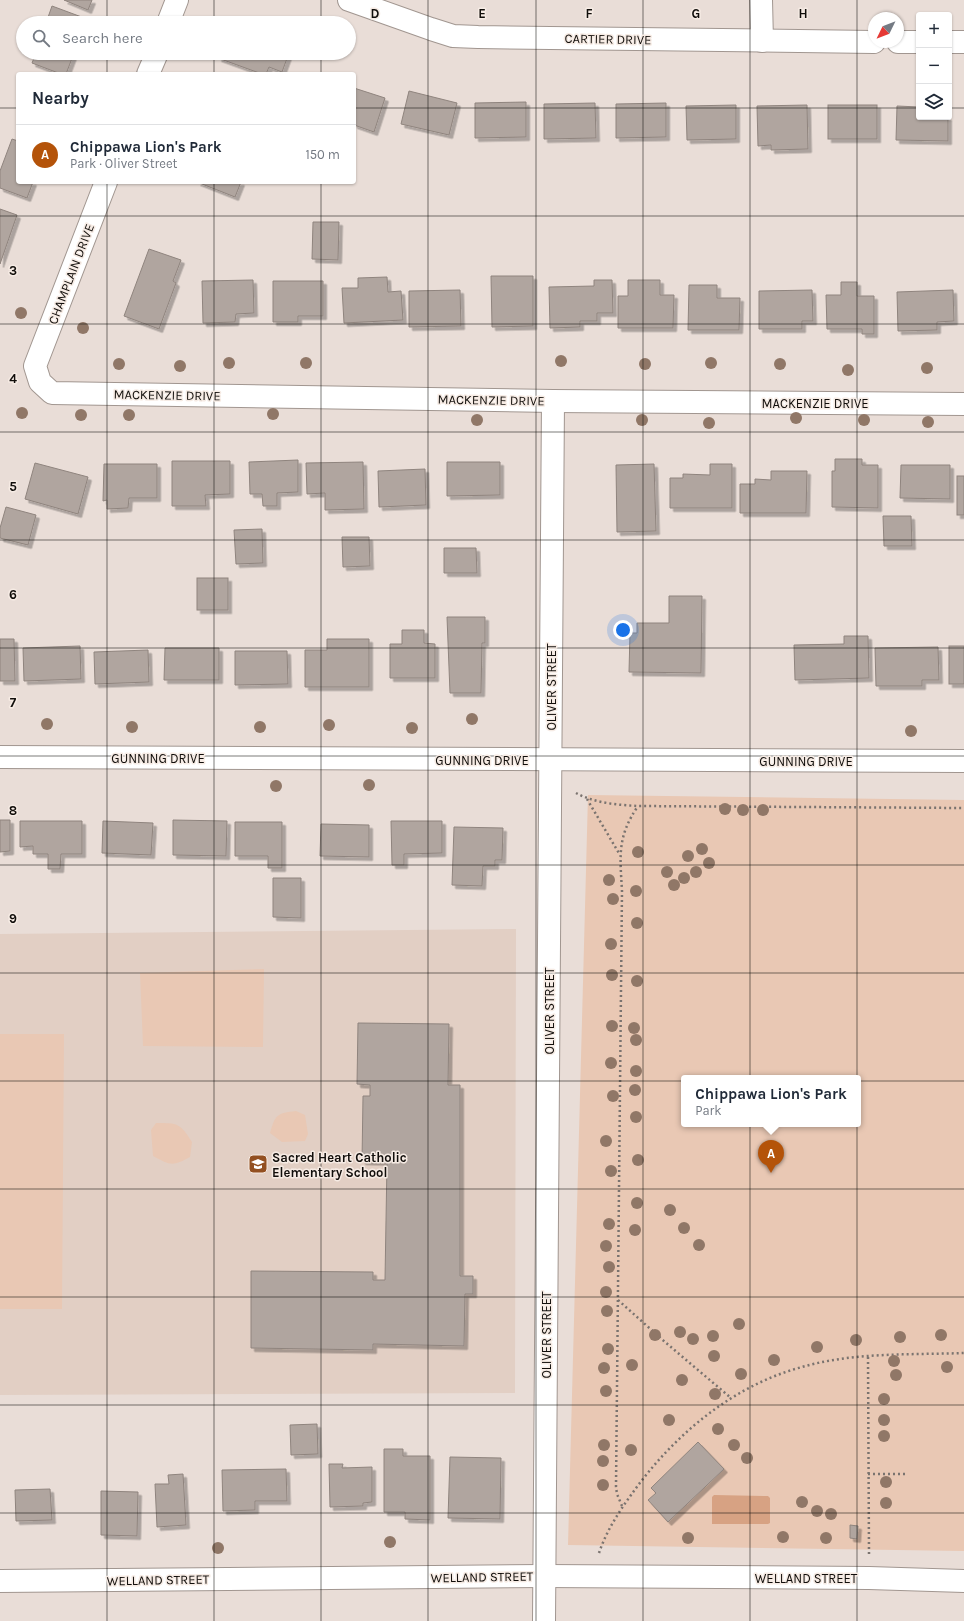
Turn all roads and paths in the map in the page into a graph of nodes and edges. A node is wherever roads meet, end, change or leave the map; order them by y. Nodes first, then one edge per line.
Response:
1 (177, 0) edge
2 (349, 0) edge
3 (761, 0) edge
4 (171, 16) edge
5 (762, 41) junction
6 (868, 42) edge
7 (904, 42) edge
8 (916, 42) edge
9 (952, 42) edge
10 (964, 42) edge
11 (153, 60) edge
12 (149, 72) edge
13 (105, 184) edge
14 (35, 366) joint
15 (553, 401) junction
16 (964, 404) edge
17 (0, 757) edge
18 (551, 760) junction
19 (964, 761) edge
20 (576, 793) dead end
21 (586, 799) junction
22 (638, 806) junction
23 (964, 808) edge
24 (620, 855) junction
25 (618, 1300) junction
26 (964, 1353) edge
27 (868, 1356) junction
28 (732, 1398) junction
29 (868, 1474) junction
30 (907, 1474) dead end
31 (622, 1506) junction
32 (544, 1576) junction
33 (594, 1577) junction
34 (869, 1578) junction
35 (0, 1581) edge
36 (964, 1581) edge
37 (544, 1621) edge

1 - 4 street
2 - 5 street, CARTIER DRIVE
3 - 5 street
5 - 6 street, CARTIER DRIVE
7 - 8 street
9 - 10 street
11 - 12 street
13 - 14 street, CHAMPLAIN DRIVE
14 - 15 street, MACKENZIE DRIVE
15 - 16 street, MACKENZIE DRIVE
15 - 18 street, OLIVER STREET
17 - 18 street, GUNNING DRIVE
18 - 19 street, GUNNING DRIVE
18 - 32 street, OLIVER STREET
20 - 21 path
21 - 22 path
21 - 24 path
22 - 23 path
22 - 24 path
24 - 25 path
25 - 28 path
25 - 31 path
26 - 27 path
27 - 28 path
27 - 29 path
28 - 31 path
29 - 30 path
29 - 34 path
31 - 33 path
32 - 33 street, WELLAND STREET
32 - 35 street, WELLAND STREET
32 - 37 street, OLIVER STREET
33 - 34 street, WELLAND STREET
34 - 36 street, WELLAND STREET

